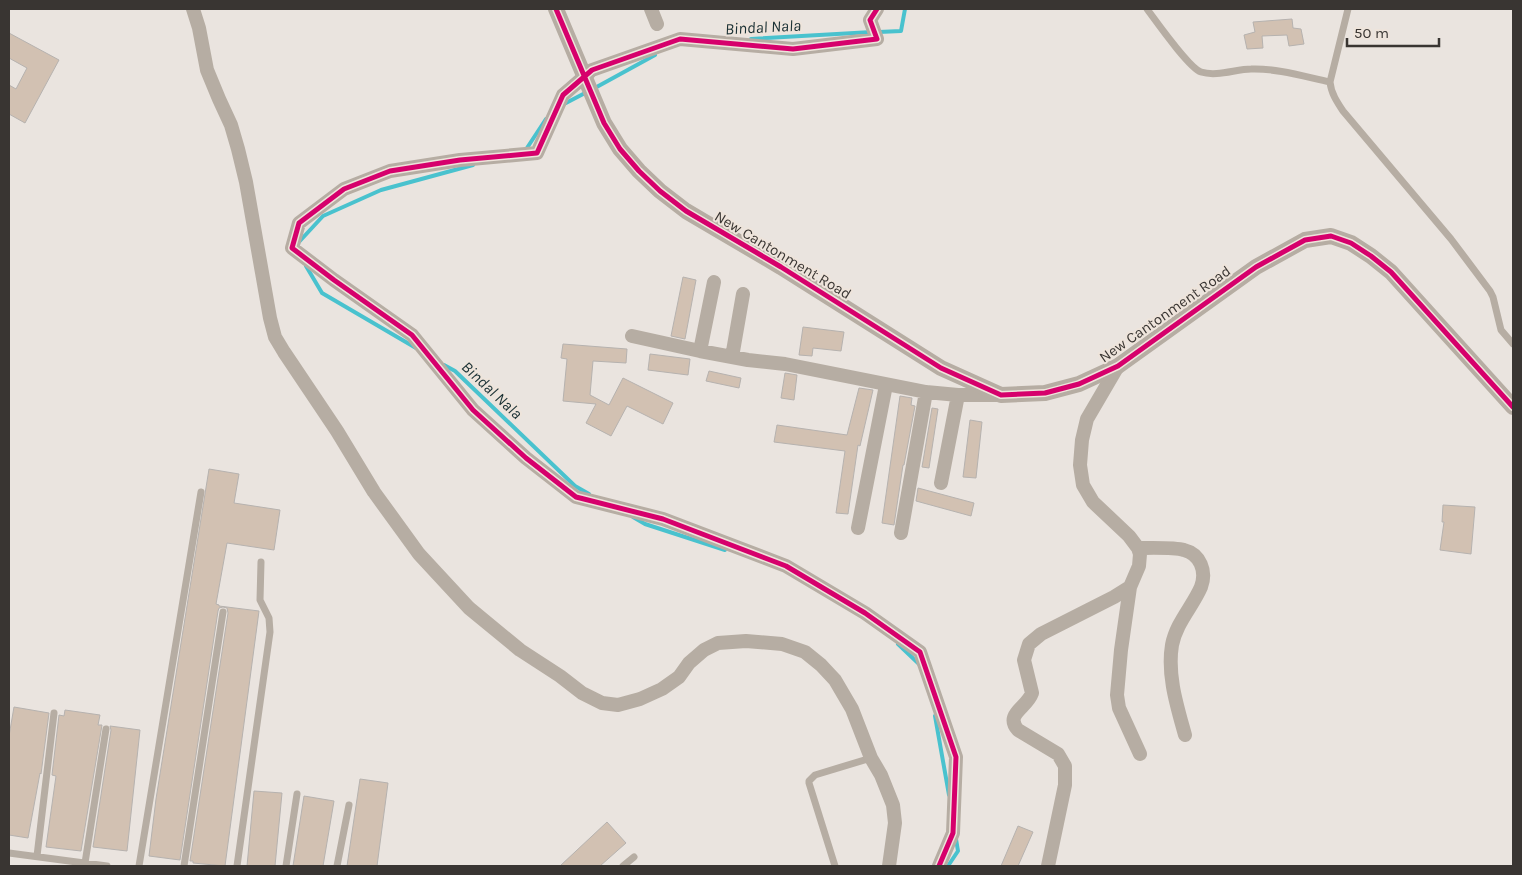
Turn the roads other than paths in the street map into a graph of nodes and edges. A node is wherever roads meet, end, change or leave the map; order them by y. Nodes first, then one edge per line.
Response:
1 (193, 9) edge
2 (556, 9) edge
3 (651, 9) edge
4 (877, 9) edge
5 (1146, 9) edge
6 (1348, 9) edge
7 (657, 24) dead end
8 (1330, 82) junction
9 (714, 282) dead end
10 (743, 294) dead end
11 (632, 336) dead end
12 (1513, 344) edge
13 (700, 351) junction
14 (732, 357) junction
15 (1118, 366) junction
16 (886, 385) junction
17 (926, 392) junction
18 (958, 395) junction
19 (1001, 395) junction
20 (1513, 407) edge
21 (941, 483) dead end
22 (201, 492) dead end
23 (858, 528) dead end
24 (901, 533) dead end
25 (1138, 548) junction
26 (261, 562) dead end
27 (1130, 587) junction
28 (223, 612) dead end
29 (54, 713) dead end
30 (106, 729) dead end
31 (1184, 735) dead end
32 (1140, 754) dead end
33 (871, 758) junction
34 (297, 794) dead end
35 (349, 805) dead end
36 (9, 853) edge
37 (37, 856) junction
38 (634, 857) dead end
39 (85, 863) junction
40 (107, 866) edge
41 (139, 866) edge
42 (184, 866) edge
43 (237, 866) edge
44 (286, 866) edge
45 (337, 866) edge
46 (624, 866) edge
47 (835, 866) edge
48 (889, 866) edge
49 (939, 866) edge
50 (1048, 866) edge

1 - 33 street
2 - 19 street, New Cantonment Road
3 - 7 street
4 - 49 street
5 - 8 lane
6 - 8 lane
8 - 12 lane
9 - 13 street
10 - 14 street
11 - 13 street
13 - 14 street
14 - 16 street
15 - 19 street, New Cantonment Road
15 - 20 street, New Cantonment Road
15 - 25 street, New Cantonment Road
16 - 17 street
16 - 23 street
17 - 18 street
17 - 24 street
18 - 19 street
18 - 21 street
22 - 41 lane
25 - 27 street
25 - 31 street
26 - 43 lane
27 - 32 street
27 - 50 street
28 - 42 lane
29 - 37 lane
30 - 39 lane
33 - 47 lane
33 - 48 street
34 - 44 lane
35 - 45 lane
36 - 37 lane
37 - 39 lane
38 - 46 lane
39 - 40 lane

